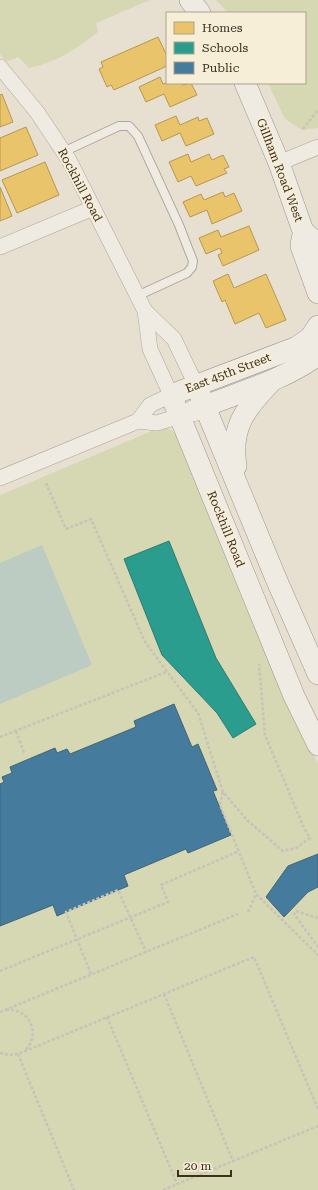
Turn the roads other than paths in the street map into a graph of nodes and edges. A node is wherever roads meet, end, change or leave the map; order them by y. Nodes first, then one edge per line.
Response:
1 (190, 0) edge
2 (199, 12) edge
3 (0, 67) edge
4 (246, 84) edge
5 (318, 147) edge
6 (63, 152) junction
7 (279, 163) junction
8 (93, 208) junction
9 (303, 230) junction
10 (0, 247) edge
11 (318, 254) edge
12 (318, 293) edge
13 (137, 296) junction
14 (145, 311) junction
15 (318, 326) edge
16 (318, 355) edge
17 (273, 380) junction
18 (196, 385) junction
19 (171, 395) junction
20 (205, 406) junction
21 (180, 416) junction
22 (138, 421) junction
23 (0, 478) edge
24 (238, 484) junction
25 (318, 674) edge
26 (318, 745) edge

1 - 2 main road
3 - 6 street, Rockhill Road
4 - 7 main road, Gillham Road West
5 - 7 street
6 - 8 street, Rockhill Road
6 - 13 lane
7 - 9 main road, Gillham Road West
8 - 10 street
8 - 13 street, Rockhill Road
9 - 11 main road, Gillham Road West
9 - 12 main road
13 - 14 street, Rockhill Road
14 - 18 street, Rockhill Road
14 - 19 street, Rockhill Road
15 - 18 main road, East 45th Street
16 - 17 main road
17 - 20 main road, East 45th Street
17 - 24 main road
18 - 19 main road, East 45th Street
18 - 20 main road, Rockhill Road
19 - 21 main road, Rockhill Road
19 - 22 street, East 45th Street
20 - 21 main road, East 45th Street
20 - 24 main road, Rockhill Road
21 - 22 street, East 45th Street
21 - 26 main road, Rockhill Road
22 - 23 street, East 45th Street
24 - 25 main road, Rockhill Road

